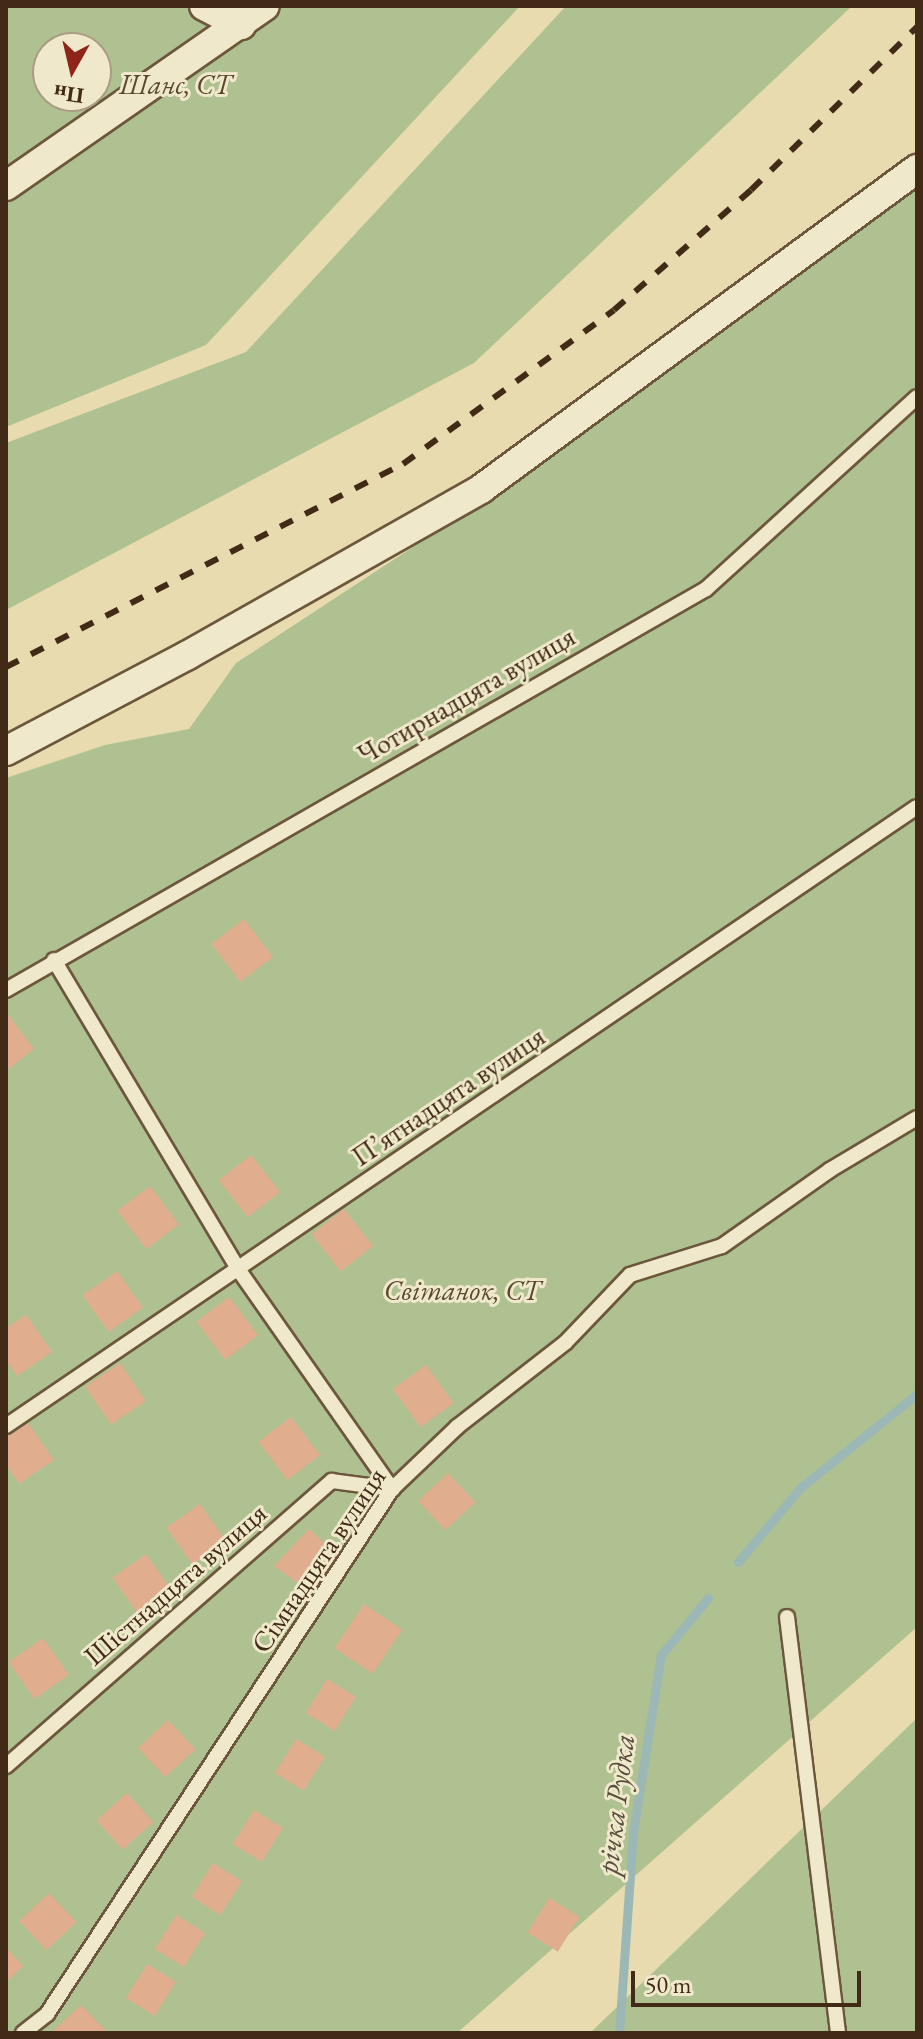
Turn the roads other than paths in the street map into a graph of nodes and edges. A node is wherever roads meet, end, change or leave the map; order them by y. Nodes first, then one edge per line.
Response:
1 (204, 6) edge
2 (265, 6) edge
3 (241, 25) junction
4 (917, 169) edge
5 (6, 186) edge
6 (917, 397) edge
7 (6, 751) edge
8 (917, 807) edge
9 (54, 960) junction
10 (6, 990) edge
11 (917, 1118) edge
12 (238, 1269) junction
13 (6, 1426) edge
14 (392, 1489) junction
15 (787, 1617) dead end
16 (6, 1766) edge
17 (23, 2033) edge
18 (838, 2033) edge

1 - 3 street
2 - 3 street
3 - 5 street
4 - 7 street
6 - 9 lane, Чотирнадцята вулиця
8 - 12 lane, П’ятнадцята вулиця
9 - 10 lane, Чотирнадцята вулиця
9 - 12 lane
11 - 14 lane, Сімнадцята вулиця
12 - 13 lane, П’ятнадцята вулиця
12 - 14 lane
14 - 16 lane, Шістнадцята вулиця
14 - 17 lane, Сімнадцята вулиця
15 - 18 lane

